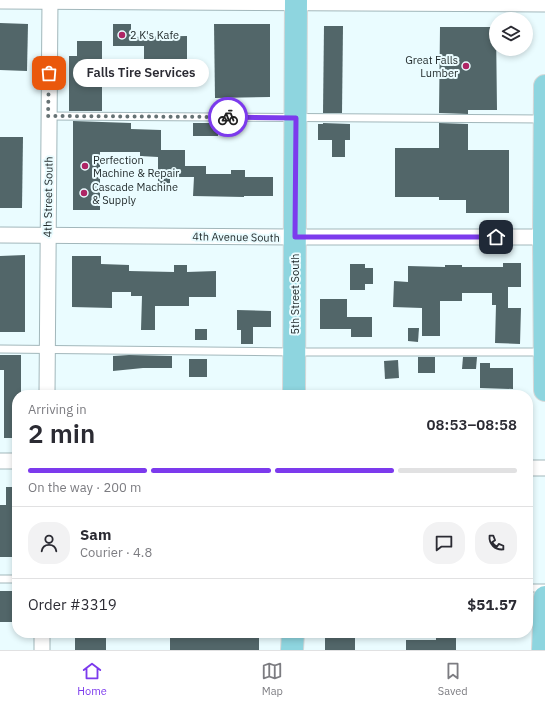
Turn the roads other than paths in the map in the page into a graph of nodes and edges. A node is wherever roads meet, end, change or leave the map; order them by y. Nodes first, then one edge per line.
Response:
1 (0, 1) edge
2 (50, 1) edge
3 (296, 2) edge
4 (545, 4) edge
5 (545, 86) edge
6 (48, 116) junction
7 (296, 118) junction
8 (545, 119) edge
9 (0, 235) edge
10 (47, 235) junction
11 (295, 237) junction
12 (544, 237) edge
13 (0, 349) edge
14 (47, 349) junction
15 (294, 352) junction
16 (545, 352) edge
17 (47, 390) edge
18 (294, 390) edge
19 (545, 390) edge
20 (0, 461) edge
21 (12, 461) edge
22 (533, 468) edge
23 (545, 468) edge
24 (0, 579) edge
25 (12, 579) edge
26 (533, 588) edge
27 (545, 588) edge
28 (545, 597) edge
29 (42, 638) edge
30 (293, 638) edge
31 (42, 650) edge
32 (292, 650) edge
33 (543, 650) edge

1 - 2 street
2 - 3 street
2 - 6 street, 4th Street South
3 - 4 street
3 - 7 main road, 5th Street South
5 - 8 main road
6 - 7 lane
6 - 10 street, 4th Street South
7 - 8 lane
7 - 11 main road, 5th Street South
8 - 12 main road
9 - 10 street, 4th Avenue South
10 - 11 street, 4th Avenue South
10 - 14 street, 4th Street South
11 - 12 street, 4th Avenue South
11 - 15 main road, 5th Street South
12 - 16 main road
13 - 14 lane
14 - 15 lane
14 - 17 street, 4th Street South
15 - 16 lane
15 - 18 main road, 5th Street South
16 - 19 main road
20 - 21 street
22 - 23 street
24 - 25 lane
26 - 27 lane
28 - 33 main road
29 - 31 street
30 - 32 main road

